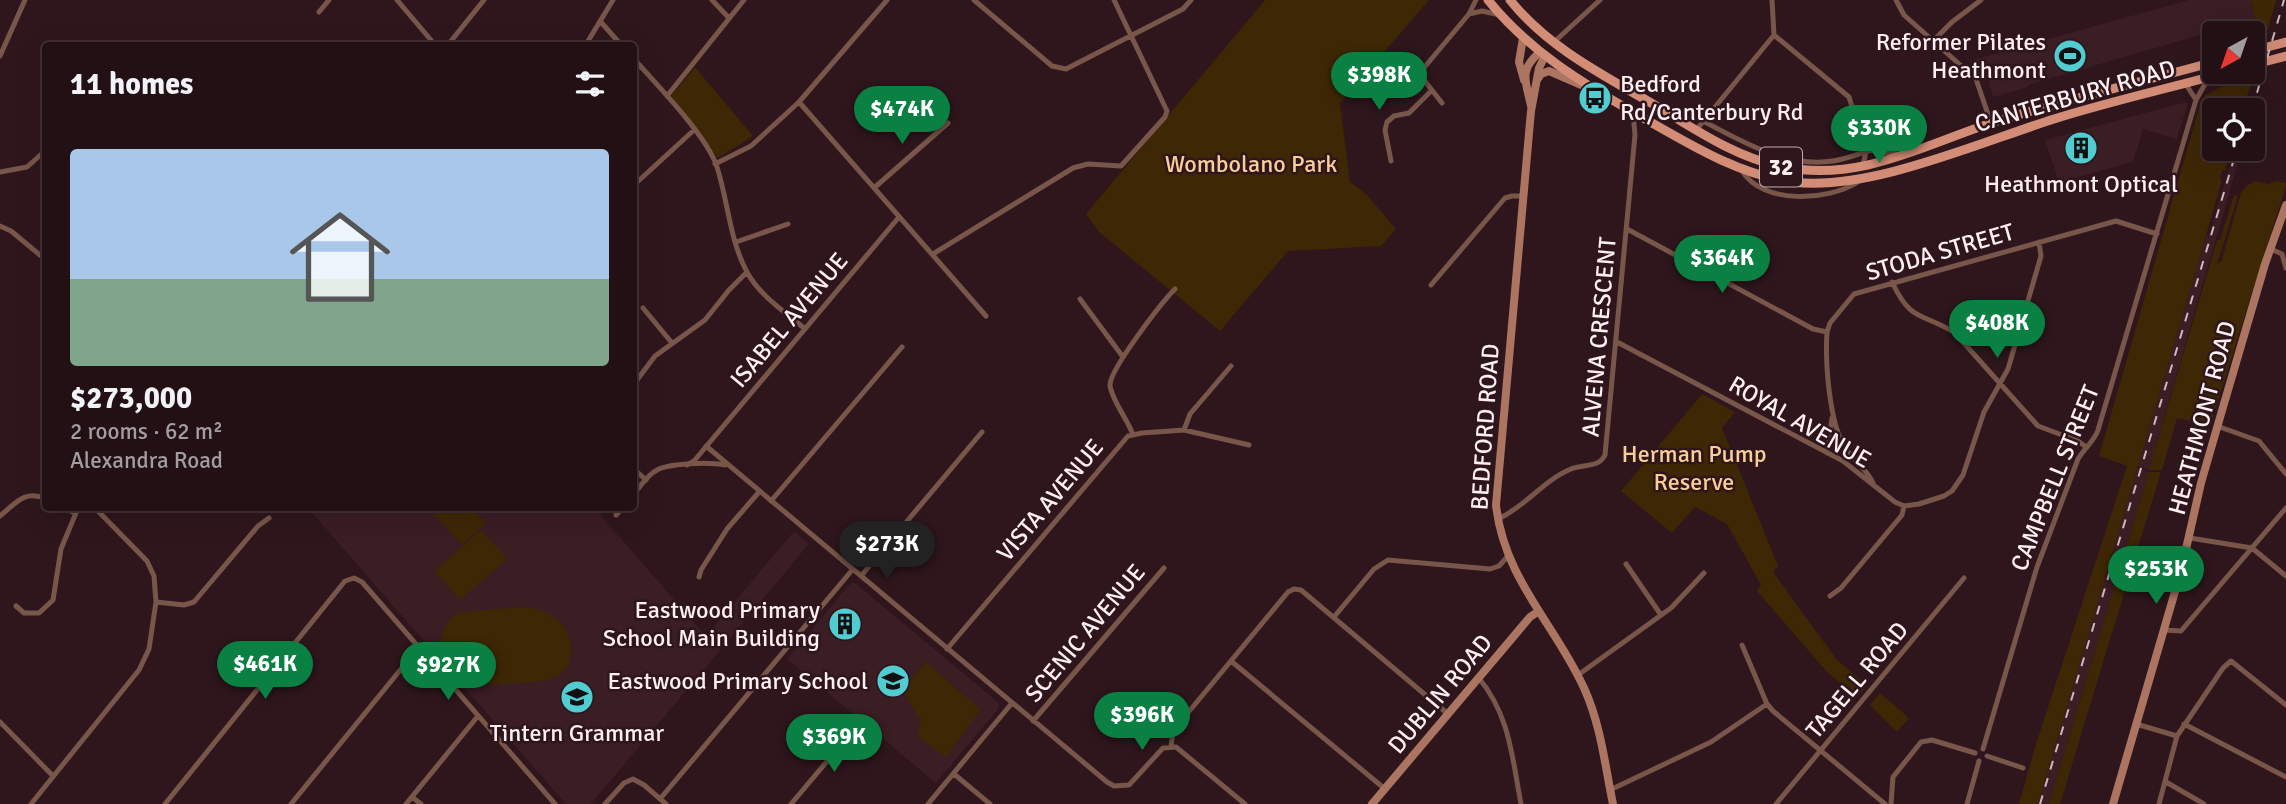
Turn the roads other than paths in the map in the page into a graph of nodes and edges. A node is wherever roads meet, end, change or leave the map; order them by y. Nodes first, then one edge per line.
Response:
1 (25, 0) edge
2 (329, 0) edge
3 (397, 0) edge
4 (484, 0) edge
5 (613, 0) edge
6 (712, 0) edge
7 (744, 0) edge
8 (887, 0) edge
9 (974, 0) edge
10 (1114, 0) edge
11 (1191, 0) edge
12 (1476, 0) edge
13 (1488, 0) edge
14 (1510, 0) edge
15 (1600, 0) edge
16 (1772, 0) edge
17 (1896, 0) edge
18 (1981, 0) edge
19 (319, 12) dead end
20 (1469, 14) junction
21 (1501, 16) junction
22 (729, 18) junction
23 (600, 21) junction
24 (1773, 35) junction
25 (1133, 36) junction
26 (1523, 38) junction
27 (1933, 41) junction
28 (433, 42) edge
29 (450, 42) edge
30 (587, 42) edge
31 (618, 42) edge
32 (1554, 42) junction
33 (2283, 42) edge
34 (2265, 47) edge
35 (1542, 54) junction
36 (0, 55) edge
37 (2286, 56) edge
38 (2265, 61) edge
39 (637, 62) edge
40 (2202, 65) edge
41 (2202, 79) edge
42 (1524, 80) junction
43 (1536, 80) junction
44 (2185, 83) junction
45 (2205, 84) edge
46 (1431, 91) junction
47 (2106, 92) junction
48 (1598, 93) junction
49 (667, 96) junction
50 (2196, 100) junction
51 (799, 102) junction
52 (1442, 103) dead end
53 (2109, 104) junction
54 (1531, 111) junction
55 (1633, 112) junction
56 (1651, 122) junction
57 (1991, 123) junction
58 (948, 124) dead end
59 (1700, 125) junction
60 (694, 130) junction
61 (1635, 135) junction
62 (1996, 138) junction
63 (1867, 149) junction
64 (42, 154) edge
65 (1906, 156) junction
66 (1391, 161) dead end
67 (715, 163) junction
68 (1740, 168) junction
69 (1861, 168) junction
70 (0, 172) edge
71 (1863, 178) junction
72 (637, 182) edge
73 (874, 188) junction
74 (1523, 196) junction
75 (2286, 205) edge
76 (899, 217) junction
77 (788, 224) dead end
78 (0, 226) edge
79 (1627, 229) junction
80 (2157, 233) junction
81 (736, 242) junction
82 (2039, 242) junction
83 (2271, 248) junction
84 (933, 254) junction
85 (42, 257) edge
86 (2286, 268) edge
87 (747, 272) junction
88 (1892, 282) junction
89 (1431, 285) dead end
90 (1175, 289) dead end
91 (1080, 299) dead end
92 (643, 308) dead end
93 (986, 316) dead end
94 (804, 328) junction
95 (1827, 332) junction
96 (1617, 342) junction
97 (672, 343) junction
98 (902, 347) dead end
99 (1123, 357) junction
100 (1231, 366) dead end
101 (637, 380) edge
102 (2000, 384) junction
103 (1832, 411) junction
104 (2217, 426) junction
105 (1184, 430) junction
106 (982, 432) dead end
107 (1133, 435) junction
108 (1249, 445) dead end
109 (706, 446) junction
110 (2086, 447) junction
111 (1827, 453) junction
112 (687, 465) junction
113 (731, 468) junction
114 (637, 472) edge
115 (2286, 474) edge
116 (646, 480) junction
117 (1875, 486) junction
118 (637, 490) edge
119 (759, 492) junction
120 (42, 498) edge
121 (771, 501) junction
122 (1904, 506) junction
123 (2286, 508) edge
124 (77, 511) edge
125 (98, 511) edge
126 (619, 511) edge
127 (616, 515) dead end
128 (0, 516) edge
129 (269, 518) dead end
130 (1498, 519) junction
131 (2190, 538) junction
132 (2252, 548) junction
133 (1507, 556) junction
134 (1626, 564) dead end
135 (1164, 568) dead end
136 (852, 569) junction
137 (1704, 573) dead end
138 (861, 576) junction
139 (2286, 576) edge
140 (699, 578) dead end
141 (1964, 578) dead end
142 (1830, 596) dead end
143 (156, 602) junction
144 (16, 606) dead end
145 (1539, 611) junction
146 (1661, 615) junction
147 (1334, 617) junction
148 (2164, 630) junction
149 (1742, 645) dead end
150 (418, 647) junction
151 (947, 649) junction
152 (1231, 661) junction
153 (1578, 676) junction
154 (1478, 677) junction
155 (1012, 703) junction
156 (1768, 704) junction
157 (2286, 705) edge
158 (1448, 714) junction
159 (478, 716) junction
160 (1034, 721) junction
161 (0, 722) edge
162 (2136, 724) junction
163 (2184, 724) junction
164 (856, 727) dead end
165 (2177, 736) junction
166 (1171, 746) junction
167 (1983, 749) junction
168 (1821, 751) junction
169 (1975, 752) junction
170 (1987, 756) junction
171 (1979, 761) junction
172 (2023, 768) dead end
173 (954, 774) junction
174 (53, 776) junction
175 (2286, 777) edge
176 (2166, 782) junction
177 (1385, 789) junction
178 (1610, 790) junction
179 (412, 797) junction
180 (660, 799) junction
181 (30, 804) edge
182 (165, 804) edge
183 (291, 804) edge
184 (406, 804) edge
185 (421, 804) edge
186 (555, 804) edge
187 (605, 804) edge
188 (666, 804) edge
189 (791, 804) edge
190 (928, 804) edge
191 (990, 804) edge
192 (1245, 804) edge
193 (1372, 804) edge
194 (1521, 804) edge
195 (1613, 804) edge
196 (1776, 804) edge
197 (1885, 804) edge
198 (1891, 804) edge
199 (1966, 804) edge
200 (2113, 804) edge
201 (2159, 804) edge
202 (2204, 804) edge

1 - 36 street
2 - 19 street
3 - 28 street
4 - 29 street
5 - 23 street
6 - 22 street
7 - 22 street
8 - 51 street
9 - 25 street
10 - 25 street
11 - 25 street
12 - 20 street
13 - 21 main road, CANTERBURY ROAD / 32
14 - 32 main road, CANTERBURY ROAD / 32
15 - 32 street
16 - 24 street
17 - 27 street
18 - 27 street
20 - 21 street
20 - 46 street
21 - 26 main road, CANTERBURY ROAD / 32
22 - 49 street
23 - 30 street
23 - 31 street
24 - 59 street
24 - 63 street
25 - 84 street
26 - 35 main road, CANTERBURY ROAD / 32
26 - 42 main road, BEDFORD ROAD
27 - 57 street
32 - 35 main road
32 - 59 main road, CANTERBURY ROAD / 32
33 - 34 main road
35 - 42 main road
35 - 43 main road, BEDFORD ROAD
35 - 48 main road, CANTERBURY ROAD / 32
37 - 38 main road
39 - 49 street
40 - 47 main road, CANTERBURY ROAD / 32
41 - 44 main road, CANTERBURY ROAD / 32
42 - 54 main road, BEDFORD ROAD
43 - 48 main road
43 - 54 main road, BEDFORD ROAD
44 - 50 street
44 - 53 main road, CANTERBURY ROAD / 32
45 - 50 street, CAMPBELL STREET
46 - 52 street
46 - 66 street
47 - 53 main road
47 - 57 main road, CANTERBURY ROAD / 32
48 - 55 main road, CANTERBURY ROAD / 32
49 - 60 street
50 - 80 street, CAMPBELL STREET
51 - 67 street
51 - 73 street
53 - 62 main road, CANTERBURY ROAD / 32
54 - 74 main road, BEDFORD ROAD
55 - 56 main road, CANTERBURY ROAD / 32
55 - 61 street, ALVENA CRESCENT
56 - 61 street
56 - 68 main road, CANTERBURY ROAD / 32
57 - 62 main road
57 - 65 main road, CANTERBURY ROAD / 32
58 - 73 street
59 - 63 street, CANTERBURY ROAD
59 - 69 main road, CANTERBURY ROAD / 32
60 - 67 street
60 - 72 street
61 - 79 street, ALVENA CRESCENT
62 - 71 main road, CANTERBURY ROAD / 32
63 - 65 street
63 - 69 street
64 - 70 street
65 - 69 main road, CANTERBURY ROAD / 32
67 - 81 street
68 - 71 main road, CANTERBURY ROAD / 32
68 - 71 street
73 - 76 street
74 - 89 street
74 - 130 main road, BEDFORD ROAD
75 - 83 main road, HEATHMONT ROAD
76 - 84 street
76 - 94 street, ISABEL AVENUE
77 - 81 street
78 - 85 street
79 - 95 street
79 - 96 street, ALVENA CRESCENT
80 - 82 street, STODA STREET
80 - 110 street, CAMPBELL STREET
81 - 87 street
82 - 88 street, STODA STREET
82 - 102 street
83 - 86 street
83 - 104 main road, HEATHMONT ROAD
84 - 93 street
87 - 94 street
87 - 97 street
88 - 95 street, STODA STREET
88 - 102 street
90 - 99 street
91 - 99 street
92 - 97 street
94 - 109 street, ISABEL AVENUE
95 - 103 street
96 - 111 street, ROYAL AVENUE
96 - 130 street, ALVENA CRESCENT
97 - 101 street
98 - 121 street
99 - 107 street
100 - 105 street
102 - 110 street
102 - 122 street
103 - 111 street
103 - 117 street
104 - 115 street
104 - 131 main road, HEATHMONT ROAD
105 - 107 street, VISTA AVENUE
105 - 108 street, VISTA AVENUE
106 - 138 street
107 - 151 street, VISTA AVENUE
109 - 112 street, ISABEL AVENUE
109 - 113 street
110 - 167 street, CAMPBELL STREET
111 - 117 street, ROYAL AVENUE
112 - 113 street
112 - 116 street
113 - 119 street
114 - 116 street
116 - 118 street
117 - 122 street, ROYAL AVENUE
119 - 121 street
119 - 140 street
120 - 128 street
121 - 136 street
122 - 142 street
123 - 132 street
124 - 144 street
125 - 143 street
126 - 127 street
129 - 143 street
130 - 133 main road, BEDFORD ROAD
131 - 132 street
131 - 148 main road, HEATHMONT ROAD
132 - 139 street
132 - 148 street
133 - 145 main road, BEDFORD ROAD
133 - 147 street
134 - 146 street
135 - 160 street, SCENIC AVENUE
136 - 138 street
136 - 180 street
137 - 146 street
138 - 151 street
141 - 168 street, TAGELL ROAD
143 - 174 street
145 - 153 main road, BEDFORD ROAD
145 - 154 main road, DUBLIN ROAD
146 - 153 street
147 - 152 street
147 - 158 street
148 - 162 main road, HEATHMONT ROAD
149 - 156 street
150 - 159 street
150 - 182 street
150 - 183 street
151 - 155 street
152 - 166 street
152 - 177 street
153 - 178 main road, BEDFORD ROAD
154 - 158 main road, DUBLIN ROAD
154 - 194 street
155 - 160 street
155 - 173 street
156 - 168 street
156 - 178 street
157 - 163 street
158 - 177 main road, DUBLIN ROAD
159 - 179 street
159 - 186 street
160 - 166 street
161 - 174 street
162 - 165 street
162 - 200 main road, HEATHMONT ROAD
163 - 165 street
163 - 175 street
164 - 189 street
165 - 176 street
166 - 192 street
167 - 169 street
167 - 170 street
168 - 196 street, TAGELL ROAD
168 - 197 street
169 - 171 street
169 - 198 street
170 - 171 street
170 - 172 street
171 - 199 street
173 - 190 street
173 - 191 street
174 - 181 street
176 - 201 street
176 - 202 street
177 - 193 main road, DUBLIN ROAD
178 - 195 main road, BEDFORD ROAD
179 - 184 street
179 - 185 street
180 - 187 street
180 - 188 street

